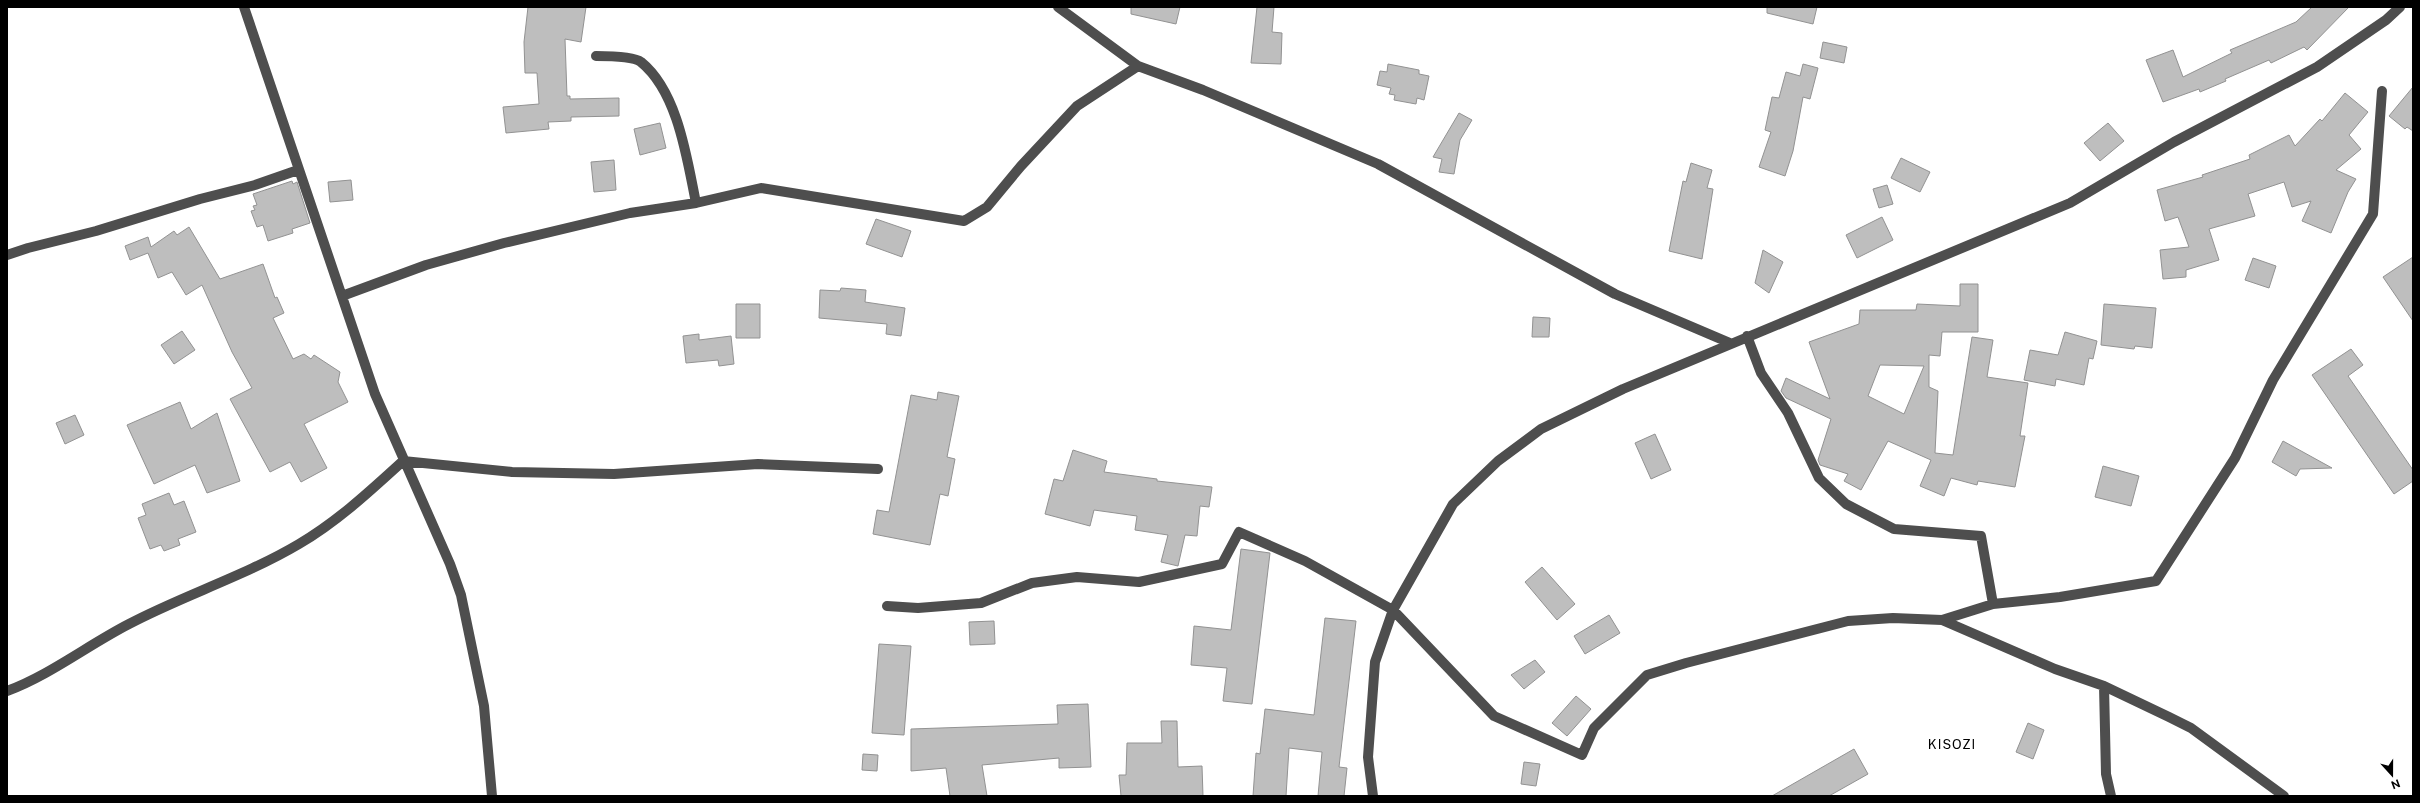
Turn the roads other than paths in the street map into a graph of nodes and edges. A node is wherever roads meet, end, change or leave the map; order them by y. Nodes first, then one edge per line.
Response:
1 (244, 7) edge
2 (1058, 7) edge
3 (2400, 7) edge
4 (596, 56) dead end
5 (1138, 66) junction
6 (2382, 91) dead end
7 (298, 170) junction
8 (696, 203) junction
9 (7, 255) edge
10 (342, 296) junction
11 (1747, 336) junction
12 (1730, 343) junction
13 (403, 461) junction
14 (878, 469) dead end
15 (1992, 604) junction
16 (887, 606) dead end
17 (1393, 610) junction
18 (1942, 620) junction
19 (2104, 686) junction
20 (7, 691) edge
21 (492, 796) edge
22 (1373, 796) edge
23 (2111, 796) edge
24 (2284, 796) edge

1 - 7 street
2 - 5 street
3 - 11 street
4 - 8 street
5 - 8 street
5 - 12 street
6 - 15 street
7 - 9 street
7 - 10 street
8 - 10 street
10 - 13 street
11 - 12 street
11 - 15 street
12 - 17 street
13 - 14 street
13 - 20 street
13 - 21 street
15 - 18 street
16 - 17 street
17 - 18 street
17 - 22 street
18 - 19 street
19 - 23 street
19 - 24 street

